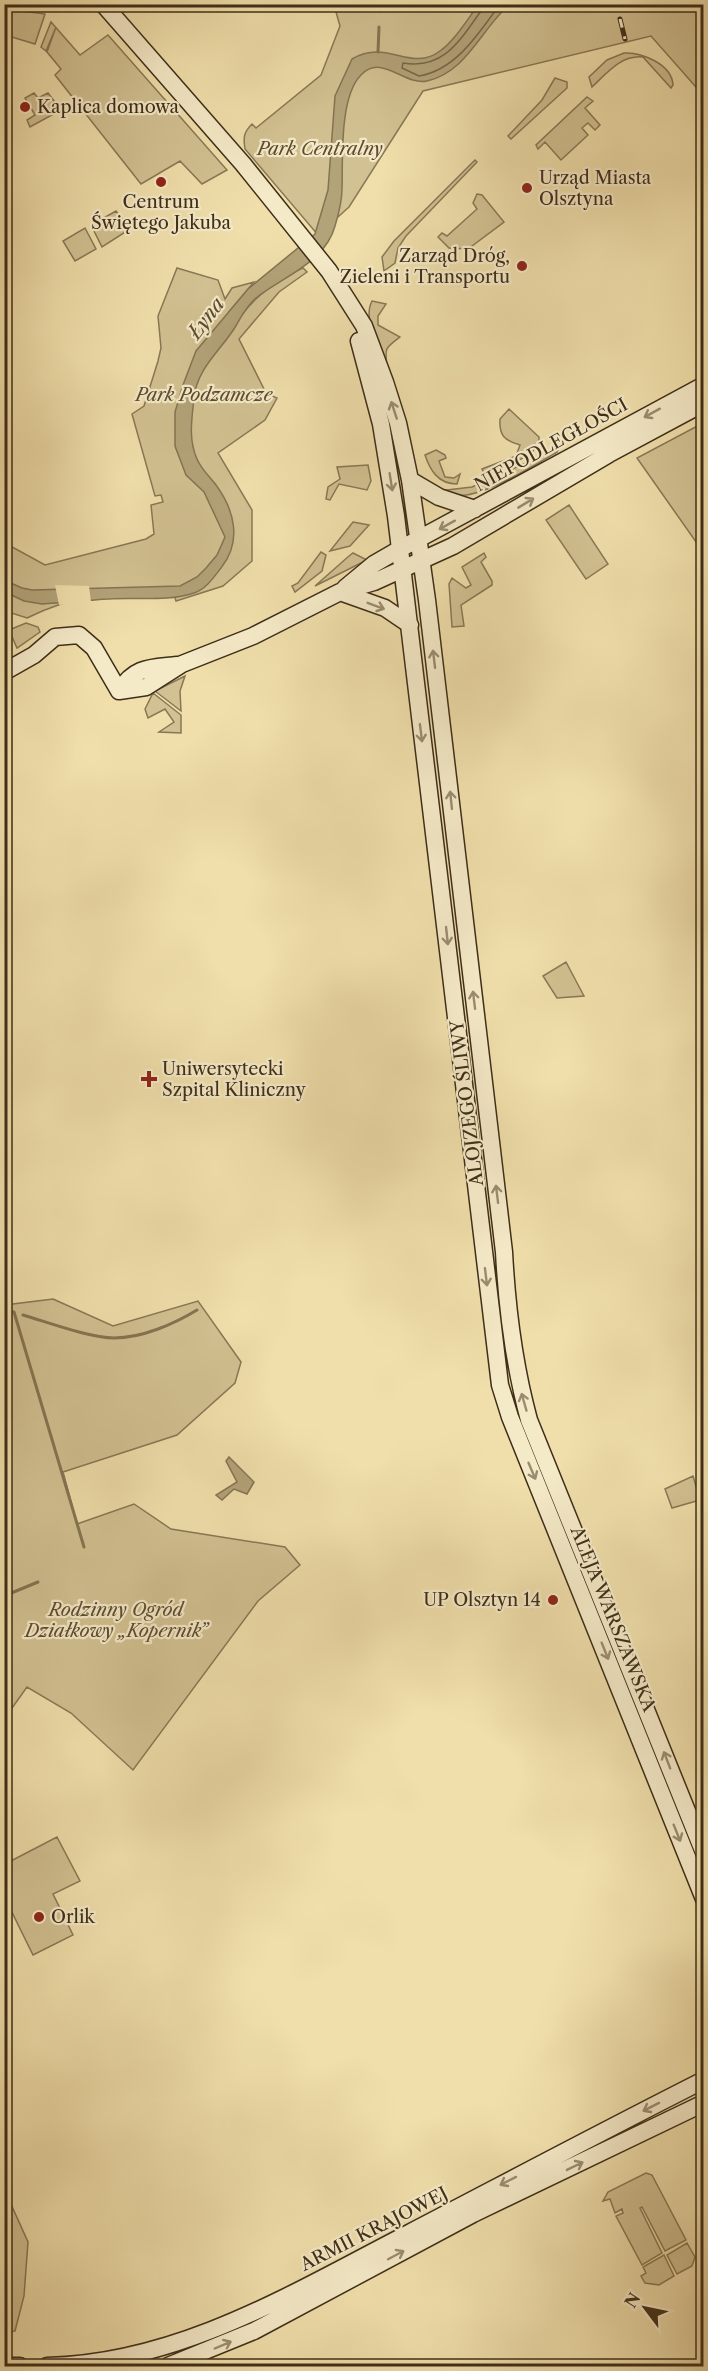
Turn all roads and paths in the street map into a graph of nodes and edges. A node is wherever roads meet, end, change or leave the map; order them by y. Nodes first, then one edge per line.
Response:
1 (103, 4) edge
2 (356, 317) junction
3 (704, 385) edge
4 (704, 404) edge
5 (410, 480) junction
6 (475, 509) junction
7 (418, 540) junction
8 (400, 549) junction
9 (421, 560) junction
10 (403, 569) junction
11 (340, 592) junction
12 (410, 625) junction
13 (4, 672) edge
14 (457, 860) junction
15 (441, 877) junction
16 (512, 1342) joint
17 (495, 1353) joint
18 (704, 1853) edge
19 (704, 1899) edge
20 (704, 2080) edge
21 (704, 2103) edge
22 (150, 2359) edge
23 (4, 2366) edge
24 (20, 2367) edge
25 (47, 2367) edge
26 (162, 2367) edge
27 (168, 2367) edge

1 - 2 street, ALOJZEGO ŚLIWY
5 -> 2 street, ALOJZEGO ŚLIWY
2 -> 8 street, ALOJZEGO ŚLIWY
3 -> 6 street, NIEPODLEGŁOŚCI
9 -> 4 street, NIEPODLEGŁOŚCI
5 - 6 street
5 - 7 street, ALOJZEGO ŚLIWY
6 -> 7 street, NIEPODLEGŁOŚCI
7 - 8 street, NIEPODLEGŁOŚCI
7 - 9 street, ALOJZEGO ŚLIWY
8 - 10 street, ALOJZEGO ŚLIWY
8 - 11 street, NIEPODLEGŁOŚCI
9 - 10 street, NIEPODLEGŁOŚCI
14 -> 9 street, ALOJZEGO ŚLIWY
10 - 11 street, NIEPODLEGŁOŚCI
10 - 12 street, ALOJZEGO ŚLIWY
11 -> 12 street
11 - 13 street
12 -> 15 street, ALOJZEGO ŚLIWY
14 - 15 street
16 -> 14 street, ALOJZEGO ŚLIWY
15 -> 17 street, ALOJZEGO ŚLIWY
18 -> 16 street, ALEJA WARSZAWSKA
17 -> 19 street, ALEJA WARSZAWSKA
20 -> 22 street, ARMII KRAJOWEJ
27 -> 21 street, ARMII KRAJOWEJ
22 - 25 street, ARMII KRAJOWEJ
22 - 26 street
23 - 24 street

